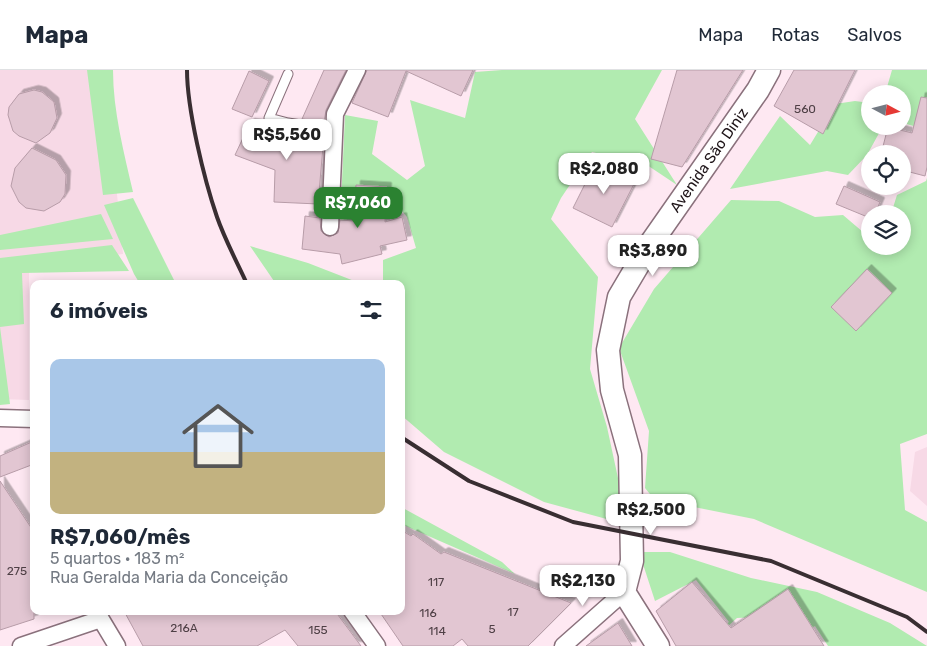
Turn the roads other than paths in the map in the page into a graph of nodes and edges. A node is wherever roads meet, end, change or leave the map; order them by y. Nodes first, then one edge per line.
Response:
1 (357, 70) edge
2 (768, 70) edge
3 (288, 74) dead end
4 (334, 130) junction
5 (330, 227) dead end
6 (0, 418) edge
7 (30, 419) edge
8 (624, 592) junction
9 (98, 615) edge
10 (355, 615) edge
11 (21, 646) edge
12 (118, 646) edge
13 (377, 646) edge
14 (563, 646) edge
15 (658, 646) edge

1 - 4 street
2 - 8 street, Avenida São Diniz
3 - 4 lane
4 - 5 street
6 - 7 street
8 - 14 street
8 - 15 street
9 - 11 street
9 - 12 street
10 - 13 street

